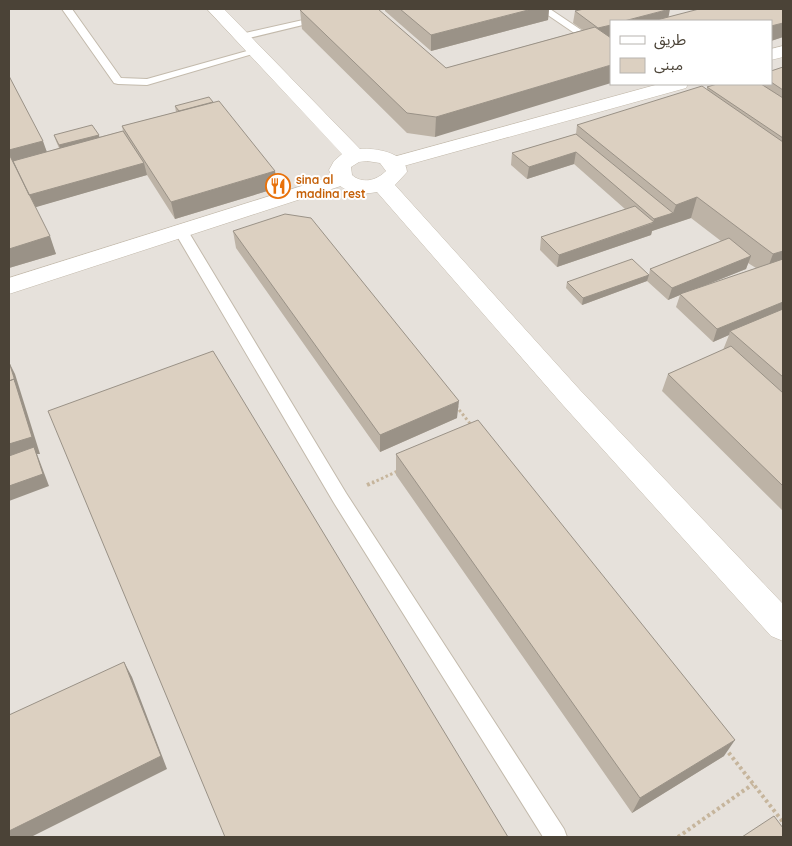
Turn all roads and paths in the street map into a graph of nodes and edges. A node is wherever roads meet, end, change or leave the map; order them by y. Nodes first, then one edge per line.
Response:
1 (67, 9) edge
2 (215, 9) edge
3 (364, 9) edge
4 (544, 9) edge
5 (577, 32) junction
6 (241, 37) junction
7 (559, 37) edge
8 (254, 52) junction
9 (610, 54) edge
10 (664, 86) edge
11 (355, 156) junction
12 (387, 174) junction
13 (343, 179) junction
14 (181, 231) junction
15 (9, 286) edge
16 (453, 402) edge
17 (478, 434) edge
18 (409, 466) edge
19 (340, 498) junction
20 (783, 626) edge
21 (722, 745) edge
22 (753, 784) junction
23 (783, 822) edge
24 (556, 837) edge
25 (678, 837) edge

1 - 8 lane
2 - 6 street
3 - 6 lane
4 - 5 lane
5 - 7 lane
5 - 9 lane
6 - 8 street
8 - 11 street
10 - 12 street
11 - 12 street
11 - 13 street
12 - 13 street
12 - 20 street
13 - 14 street
14 - 15 street
14 - 19 lane
16 - 17 path
18 - 19 path
19 - 24 lane
21 - 22 path
22 - 23 path
22 - 25 path

